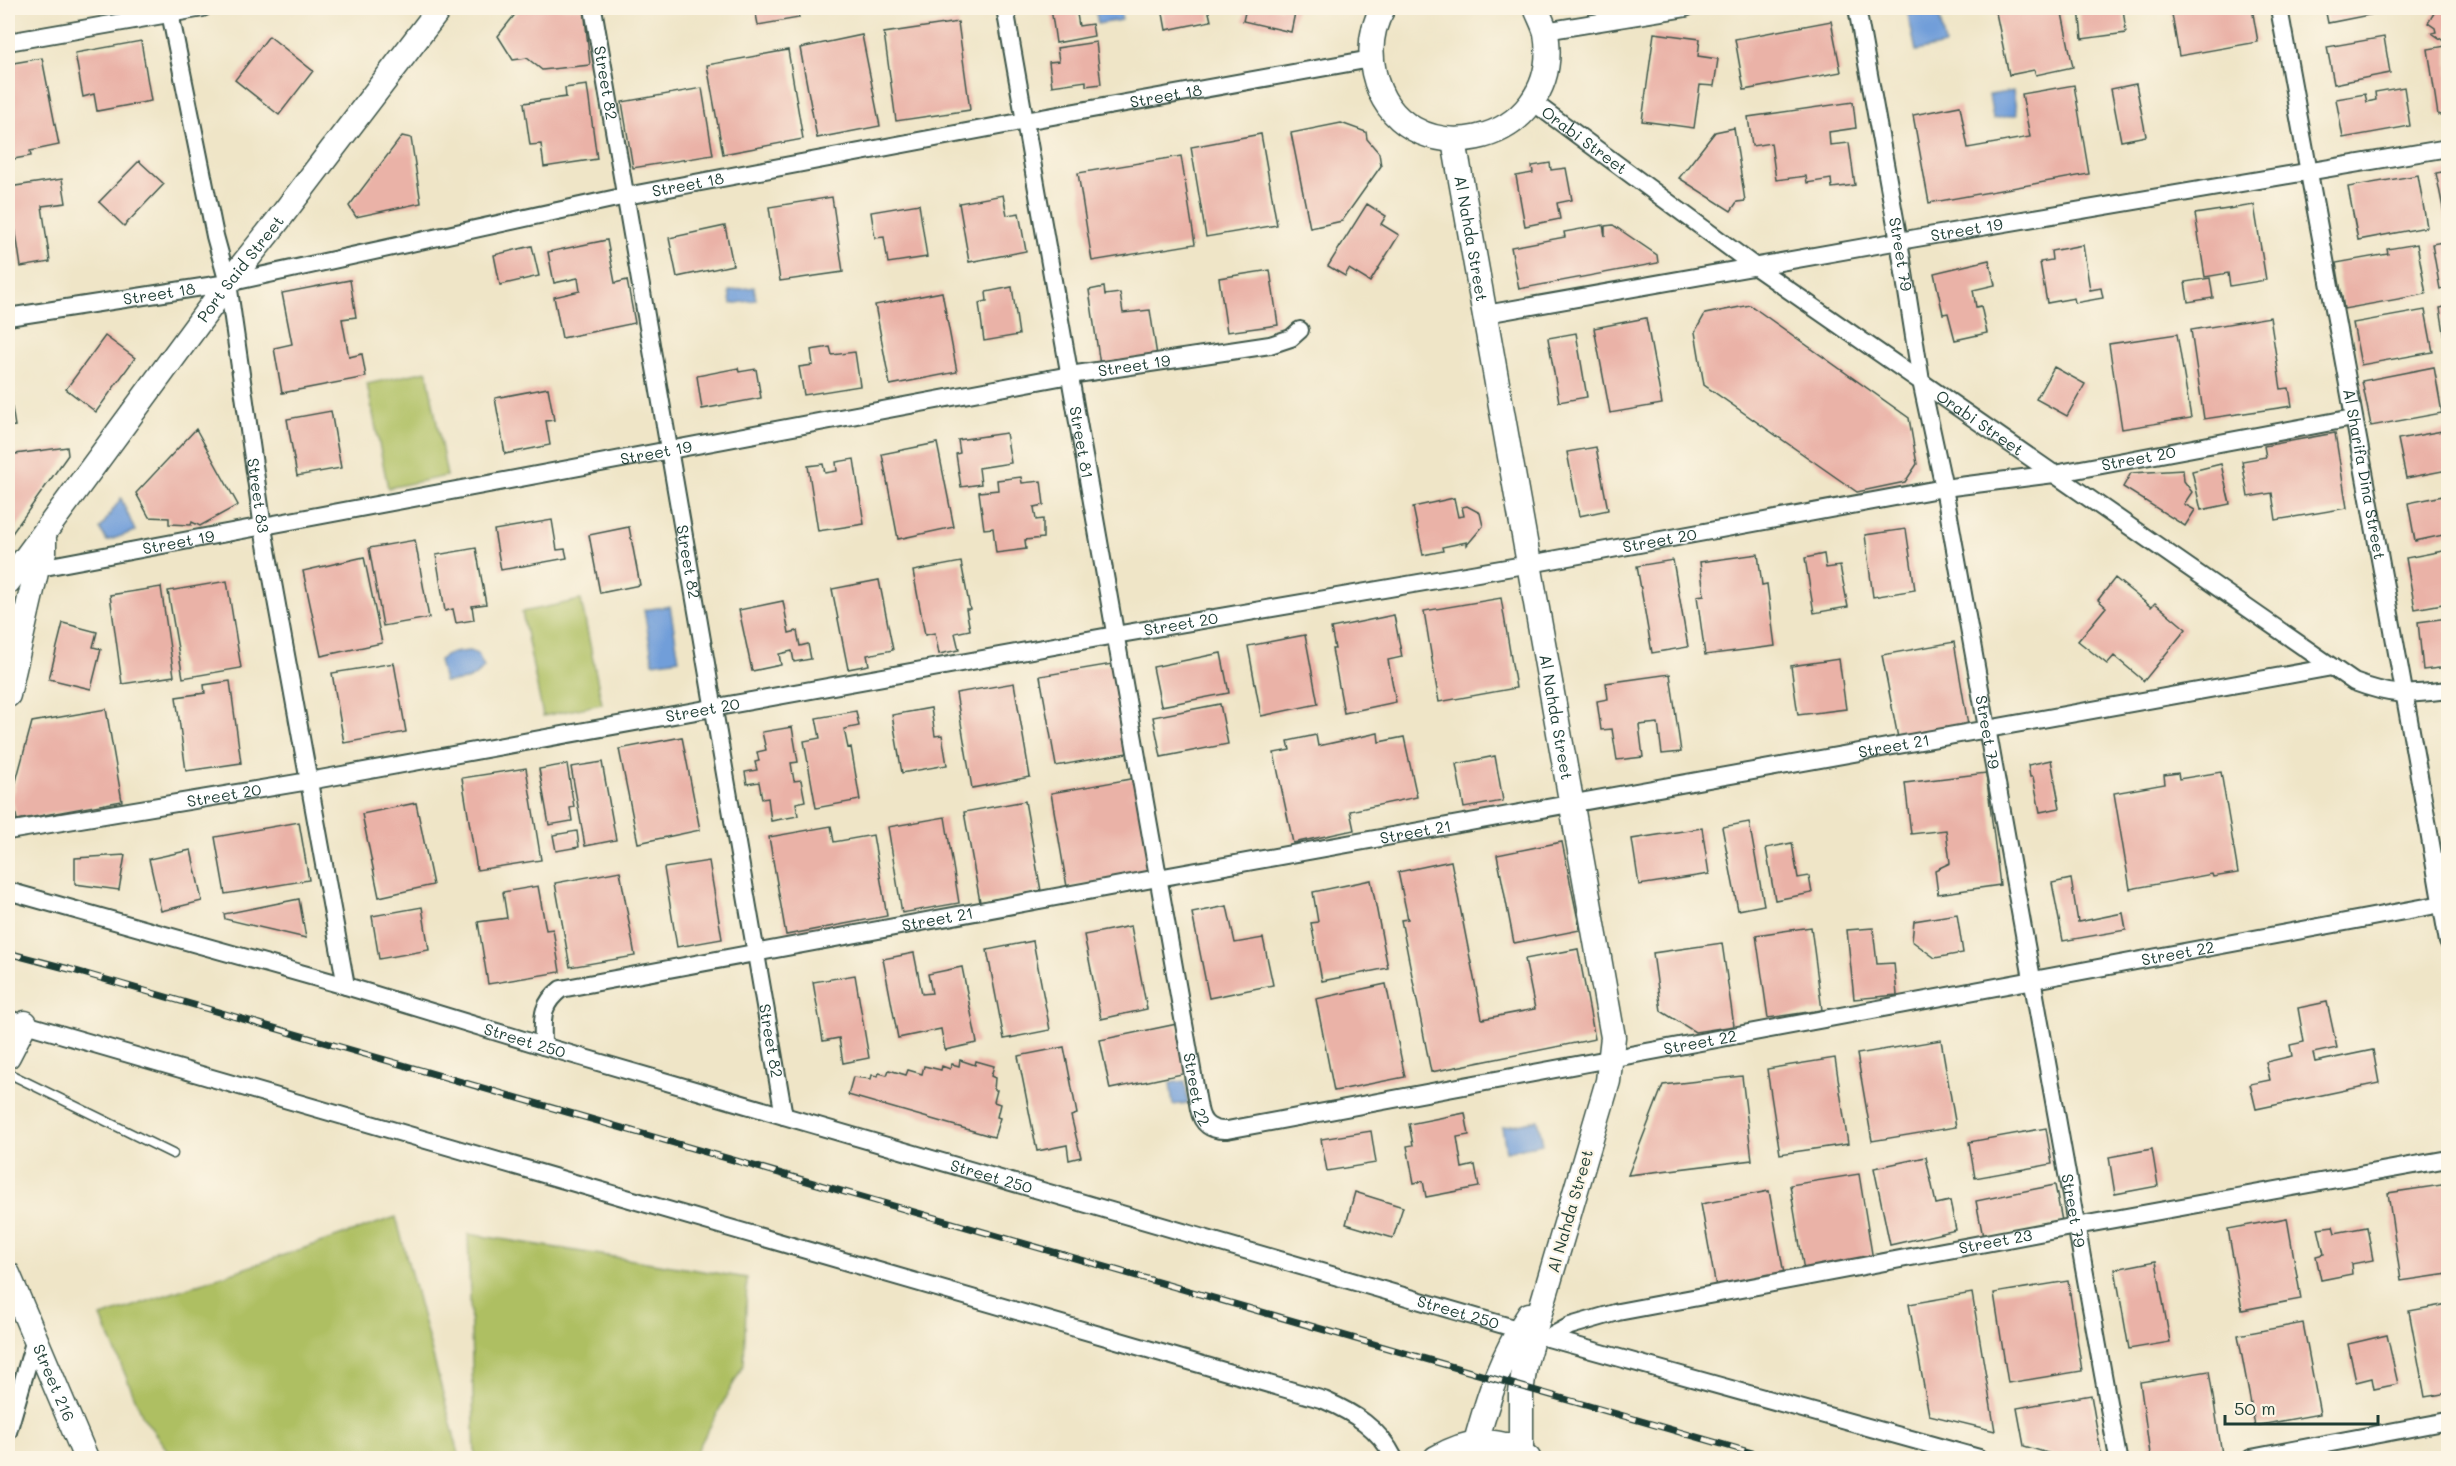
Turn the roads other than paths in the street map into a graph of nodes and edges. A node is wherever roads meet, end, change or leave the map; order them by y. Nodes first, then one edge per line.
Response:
1 (203, 8) edge
2 (440, 8) edge
3 (593, 8) edge
4 (1005, 8) edge
5 (1383, 8) edge
6 (1536, 8) edge
7 (1686, 8) edge
8 (1857, 8) edge
9 (2279, 8) edge
10 (169, 11) edge
11 (1545, 31) junction
12 (8, 42) edge
13 (1371, 59) junction
14 (1533, 102) junction
15 (1025, 121) junction
16 (1454, 141) junction
17 (2448, 148) edge
18 (2309, 172) junction
19 (626, 196) junction
20 (1899, 241) junction
21 (1757, 268) junction
22 (228, 283) junction
23 (1486, 314) junction
24 (8, 317) edge
25 (1300, 330) dead end
26 (1070, 375) junction
27 (1920, 381) junction
28 (2353, 418) junction
29 (670, 451) junction
30 (2054, 474) junction
31 (1944, 489) junction
32 (263, 528) junction
33 (1530, 564) junction
34 (16, 574) edge
35 (1115, 635) junction
36 (2332, 667) junction
37 (2448, 690) edge
38 (8, 695) edge
39 (2406, 696) junction
40 (714, 708) junction
41 (1987, 728) junction
42 (309, 781) junction
43 (1573, 805) junction
44 (8, 831) edge
45 (1158, 878) junction
46 (8, 891) edge
47 (2442, 904) junction
48 (2448, 942) edge
49 (756, 953) junction
50 (2032, 980) junction
51 (346, 986) junction
52 (16, 1021) edge
53 (543, 1046) junction
54 (8, 1056) edge
55 (1611, 1058) junction
56 (8, 1073) edge
57 (784, 1116) junction
58 (173, 1154) dead end
59 (2448, 1159) edge
60 (2076, 1226) junction
61 (8, 1274) edge
62 (1533, 1334) junction
63 (35, 1339) junction
64 (2448, 1421) edge
65 (8, 1432) edge
66 (1476, 1442) junction
67 (1524, 1456) edge
68 (86, 1458) edge
69 (1394, 1458) edge
70 (1436, 1458) edge
71 (1979, 1458) edge
72 (2118, 1458) edge
73 (2251, 1458) edge

1 - 10 street
2 - 22 street, Port Said Street
3 - 19 street, Street 82
4 - 15 street, Street 81
5 - 13 street
6 - 11 street
7 - 11 street
8 - 20 street, Street 79
9 - 18 street, Al Sharifa Dina Street
10 - 12 street
10 - 22 street, Street 83
11 - 14 street
13 - 15 street, Street 18
13 - 16 street
14 - 16 street
14 - 21 street, Orabi Street
15 - 19 street, Street 18
15 - 26 street, Street 81
16 - 23 street, Al Nahda Street
17 - 18 street, Street 19
18 - 20 street, Street 19
18 - 28 street, Al Sharifa Dina Street
19 - 22 street, Street 18
19 - 29 street, Street 82
20 - 21 street, Street 19
20 - 27 street, Street 79
21 - 23 street, Street 19
21 - 27 street, Orabi Street
22 - 24 street, Street 18
22 - 32 street, Street 83
22 - 34 street, Port Said Street
23 - 33 street, Al Nahda Street
25 - 26 street, Street 19
26 - 29 street, Street 19
26 - 35 street, Street 81
27 - 30 street, Orabi Street
27 - 31 street, Street 79
28 - 30 street, Street 20
28 - 39 street, Al Sharifa Dina Street
29 - 32 street, Street 19
29 - 40 street, Street 82
30 - 31 street, Street 20
30 - 36 street, Orabi Street
31 - 33 street, Street 20
31 - 41 street, Street 79
32 - 34 street, Street 19
32 - 42 street, Street 83
33 - 35 street, Street 20
33 - 43 street, Al Nahda Street
34 - 38 street, Port Said Street
35 - 40 street, Street 20
35 - 45 street, Street 81
36 - 39 street, Orabi Street
36 - 41 street, Street 21
37 - 39 street, Orabi Street
39 - 47 street, Al Sharifa Dina Street
40 - 42 street, Street 20
40 - 49 street, Street 82
41 - 43 street, Street 21
41 - 50 street, Street 79
42 - 44 street, Street 20
42 - 51 street, Street 83
43 - 45 street, Street 21
43 - 55 street, Al Nahda Street
45 - 49 street, Street 21
45 - 55 street, Street 22
46 - 51 street, Street 250
47 - 48 street, Al Sharifa Dina Street
47 - 50 street, Street 22
49 - 53 street, Street 21
49 - 57 street, Street 82
50 - 55 street, Street 22
50 - 60 street, Street 79
51 - 53 street, Street 250
52 - 54 street
52 - 69 street
53 - 57 street, Street 250
55 - 62 street, Al Nahda Street
56 - 58 lane
57 - 62 street, Street 250
59 - 60 street, Street 23
60 - 62 street, Street 23
60 - 72 street, Street 79
61 - 63 street, Street 216
62 - 66 street, Al Nahda Street
62 - 67 street, Al Nahda Street
62 - 71 street, Street 250
63 - 65 street
63 - 68 street, Street 216
64 - 73 street
66 - 67 street
66 - 70 street

